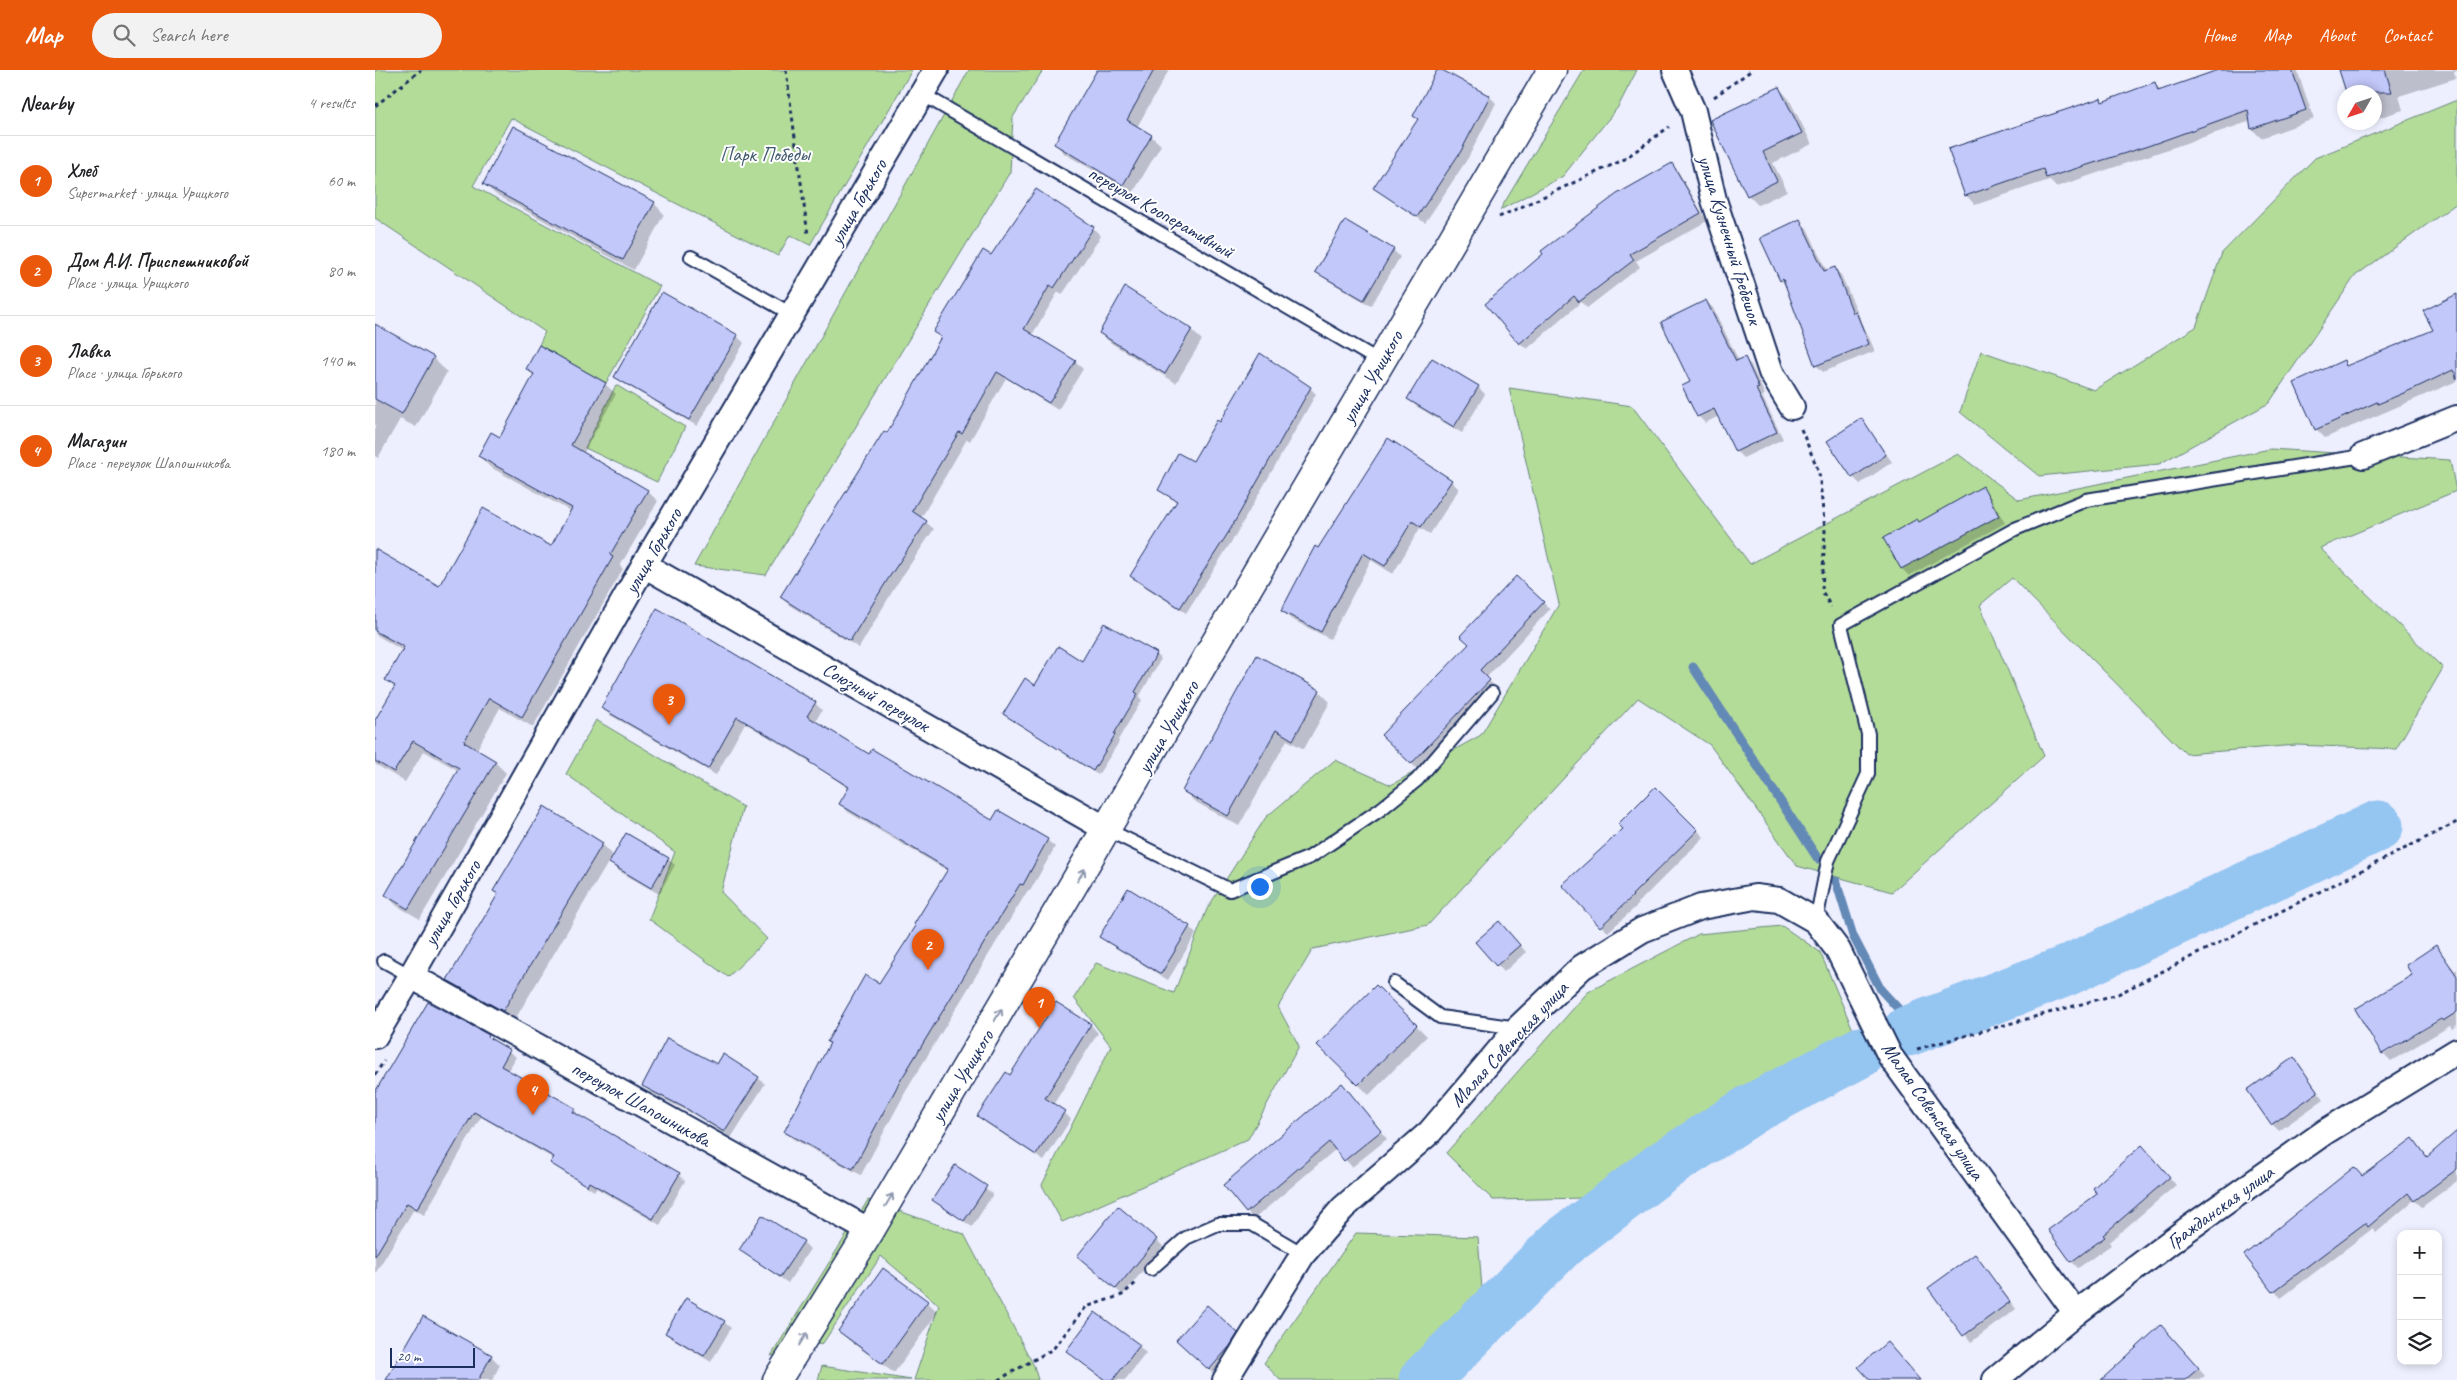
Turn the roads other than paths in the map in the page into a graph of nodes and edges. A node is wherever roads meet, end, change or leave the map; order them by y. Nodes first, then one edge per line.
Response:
1 (935, 70) edge
2 (1552, 70) edge
3 (1675, 70) edge
4 (921, 94) junction
5 (691, 257) dead end
6 (793, 315) junction
7 (1381, 362) junction
8 (1792, 407) road end
9 (2457, 418) edge
10 (2363, 456) joint
11 (644, 565) junction
12 (1492, 693) dead end
13 (1108, 830) junction
14 (1816, 922) junction
15 (384, 961) dead end
16 (411, 976) junction
17 (1394, 983) dead end
18 (1519, 1028) junction
19 (375, 1036) edge
20 (2457, 1051) edge
21 (870, 1231) junction
22 (1303, 1254) junction
23 (1151, 1269) road end
24 (2076, 1313) junction
25 (2005, 1377) edge
26 (777, 1380) edge
27 (1225, 1380) edge

1 - 4 street, улица Горького
2 - 7 main road, улица Урицкого
3 - 8 street, улица Кузнечный Гребешок
4 - 6 street, улица Горького
4 - 7 lane, переулок Кооперативный
5 - 6 lane
6 - 11 street, улица Горького
7 - 13 main road, улица Урицкого
9 - 10 street
10 - 14 lane
11 - 13 street, Союзный переулок
11 - 16 street, улица Горького
12 - 13 lane
21 -> 13 main road, улица Урицкого
14 - 18 street, Малая Советская улица
14 - 24 street, Малая Советская улица
15 - 16 lane
16 - 19 street, улица Горького
16 - 21 street, переулок Шапошникова
17 - 18 lane
18 - 22 street, Малая Советская улица
20 - 24 street, Гражданская улица
26 -> 21 main road, улица Урицкого
22 - 23 lane
22 - 27 street, Малая Советская улица
24 - 25 street, Гражданская улица

